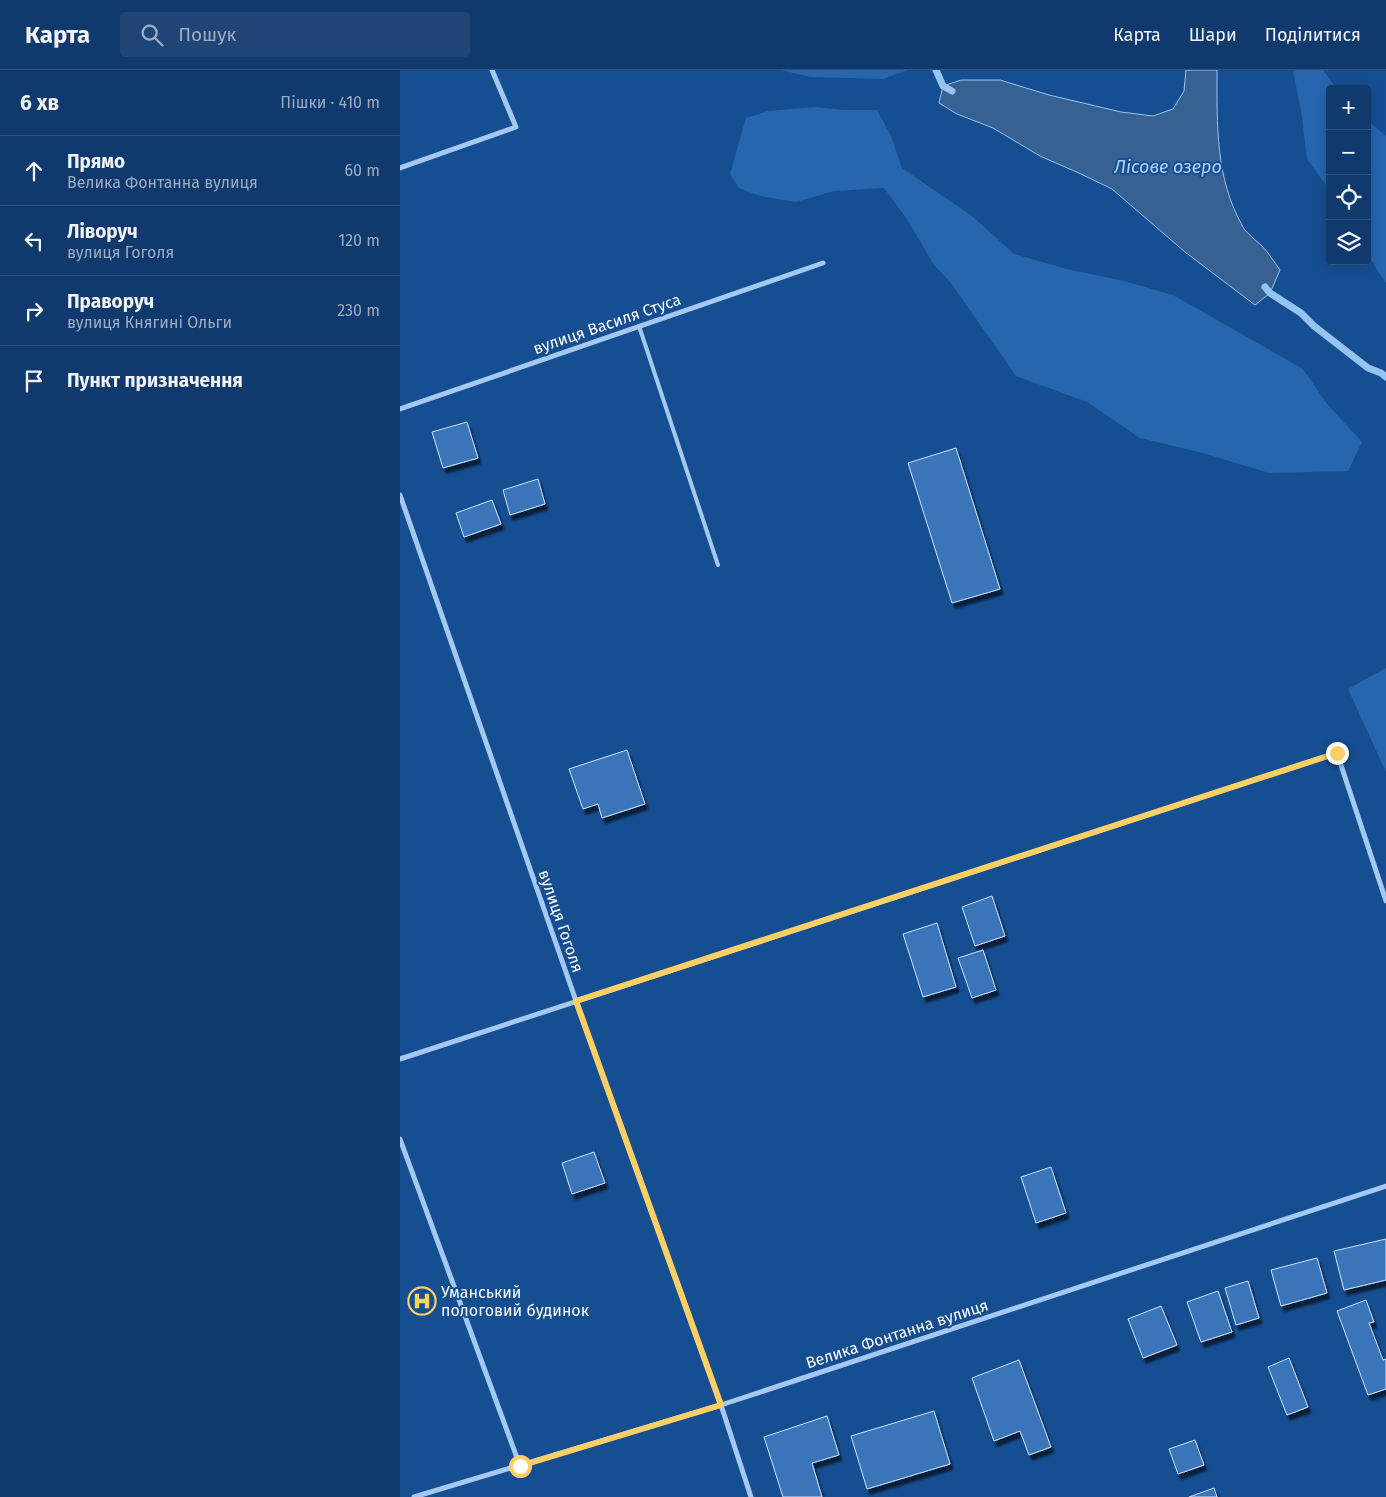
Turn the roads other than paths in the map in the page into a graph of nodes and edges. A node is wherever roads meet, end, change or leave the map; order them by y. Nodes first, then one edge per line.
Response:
1 (492, 70) edge
2 (400, 168) edge
3 (823, 263) dead end
4 (639, 326) junction
5 (400, 409) edge
6 (400, 495) edge
7 (718, 565) dead end
8 (1386, 901) edge
9 (576, 1001) junction
10 (400, 1059) edge
11 (400, 1139) edge
12 (1386, 1186) edge
13 (721, 1405) junction
14 (520, 1466) junction
15 (414, 1497) edge
16 (752, 1497) edge

1 - 2 street
3 - 4 street, вулиця Василя Стуса
4 - 5 street, вулиця Василя Стуса
4 - 7 lane
6 - 9 street, вулиця Гоголя
8 - 9 street
9 - 10 street
9 - 13 street, вулиця Гоголя
11 - 14 street
12 - 13 street, Велика Фонтанна вулиця
13 - 14 street, Велика Фонтанна вулиця
13 - 16 street, вулиця Гоголя
14 - 15 street, Велика Фонтанна вулиця

